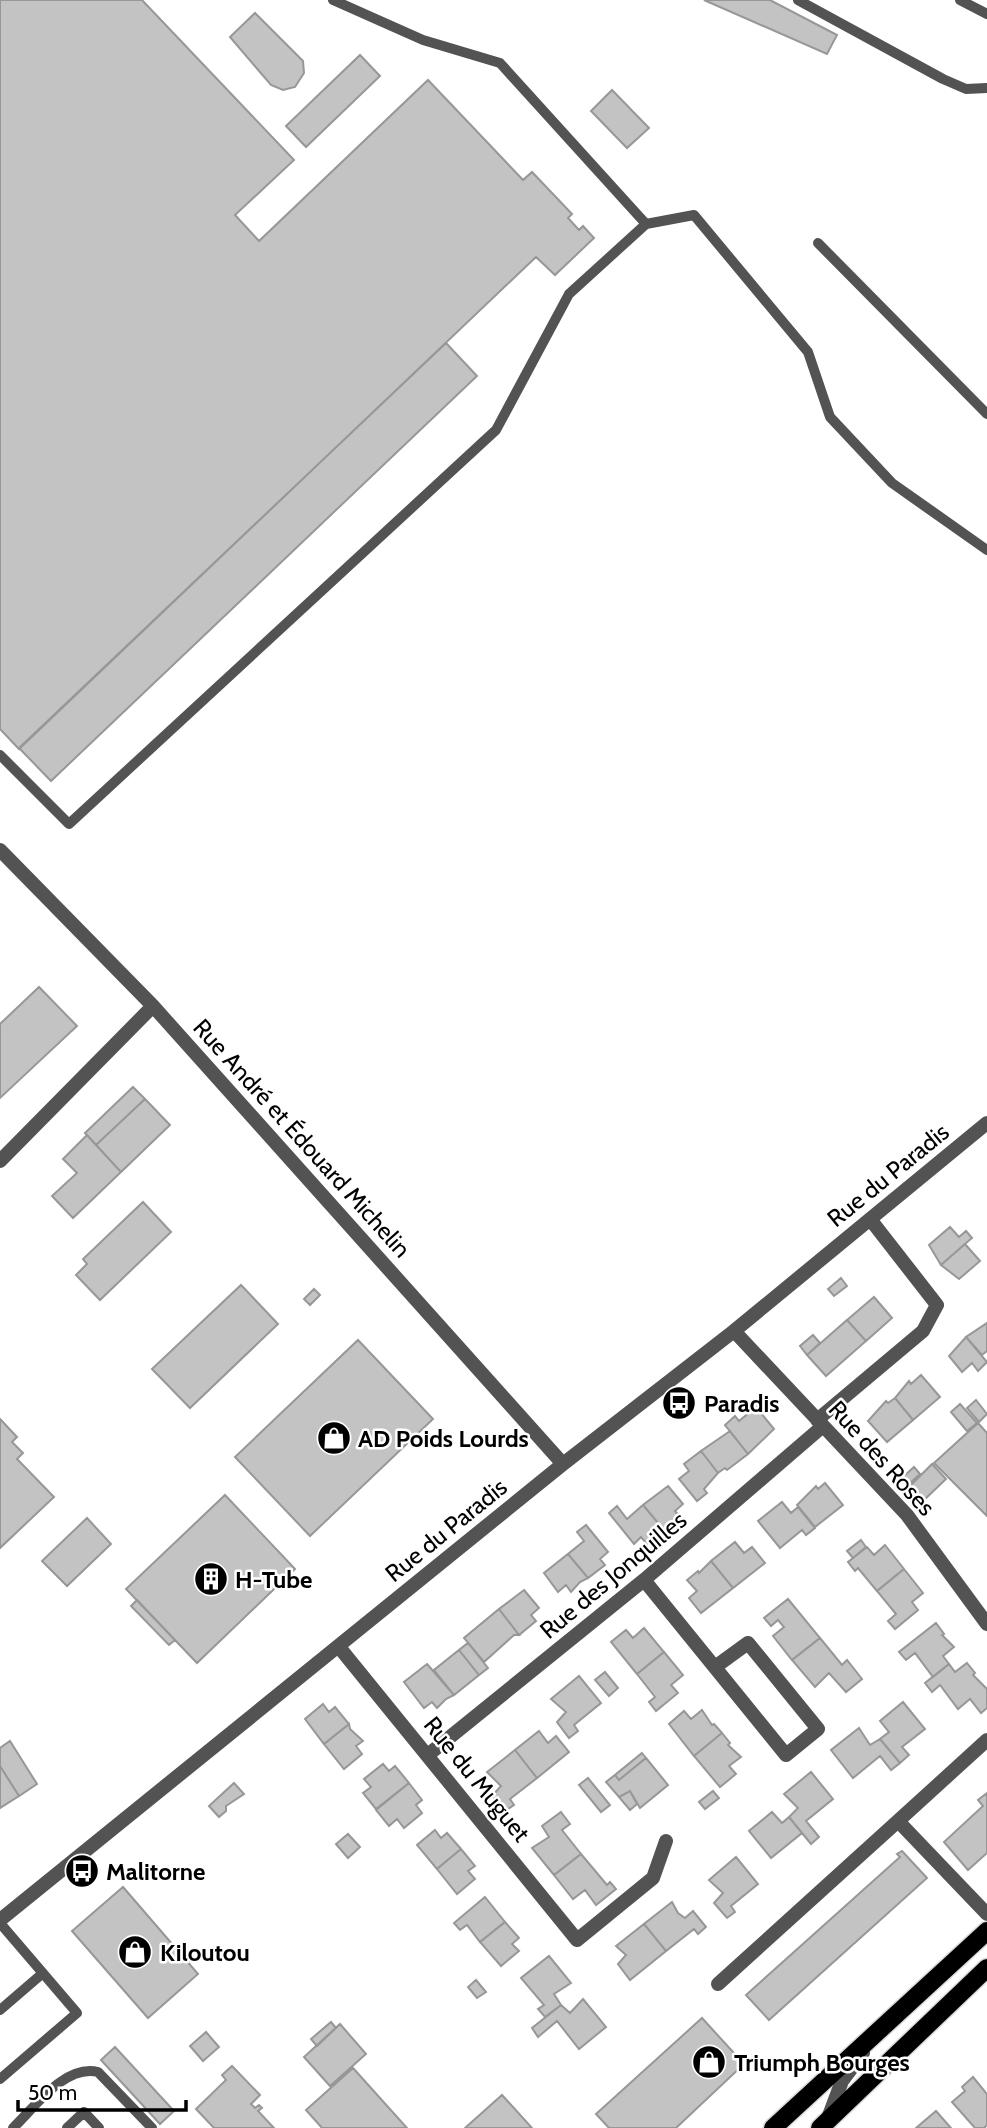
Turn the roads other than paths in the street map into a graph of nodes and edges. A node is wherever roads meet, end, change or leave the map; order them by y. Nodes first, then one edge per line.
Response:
1 (333, 0) edge
2 (798, 0) edge
3 (960, 0) edge
4 (987, 14) edge
5 (987, 88) edge
6 (646, 224) junction
7 (818, 243) dead end
8 (987, 414) edge
9 (987, 550) edge
10 (0, 755) edge
11 (0, 850) edge
12 (153, 1006) junction
13 (987, 1123) edge
14 (0, 1161) edge
15 (870, 1219) junction
16 (734, 1331) junction
17 (820, 1423) junction
18 (563, 1464) junction
19 (644, 1580) junction
20 (987, 1624) edge
21 (339, 1647) junction
22 (715, 1667) junction
23 (987, 1740) edge
24 (429, 1754) junction
25 (898, 1821) junction
26 (666, 1841) dead end
27 (987, 1914) edge
28 (0, 1921) edge
29 (987, 1931) edge
30 (987, 1968) edge
31 (43, 1973) junction
32 (719, 1984) dead end
33 (0, 2010) edge
34 (887, 2020) junction
35 (0, 2079) edge
36 (826, 2126) edge
37 (13, 2128) edge
38 (67, 2128) edge
39 (99, 2128) edge
40 (152, 2128) edge
41 (773, 2128) edge

1 - 6 lane
2 - 5 lane
3 - 4 lane
6 - 9 lane
6 - 10 lane
7 - 8 lane
11 - 12 street, Rue André et Édouard Michelin
12 - 14 street
12 - 18 street, Rue André et Édouard Michelin
13 - 15 street, Rue du Paradis
15 - 16 street, Rue du Paradis
15 - 17 street, Rue des Jonquilles
16 - 17 street, Rue des Roses
16 - 18 street, Rue du Paradis
17 - 19 street, Rue des Jonquilles
17 - 20 street, Rue des Roses
18 - 21 street, Rue du Paradis
19 - 22 street
19 - 24 street, Rue des Jonquilles
21 - 24 street, Rue du Muguet
21 - 28 street, Rue du Paradis
22 - 22 street
23 - 25 street
24 - 26 street, Rue du Muguet
25 - 27 street
25 - 32 street
28 - 31 lane
29 - 34 main road
30 - 36 main road
31 - 33 lane
31 - 35 lane
34 - 36 street
34 - 41 main road
37 - 40 lane
38 - 39 lane

